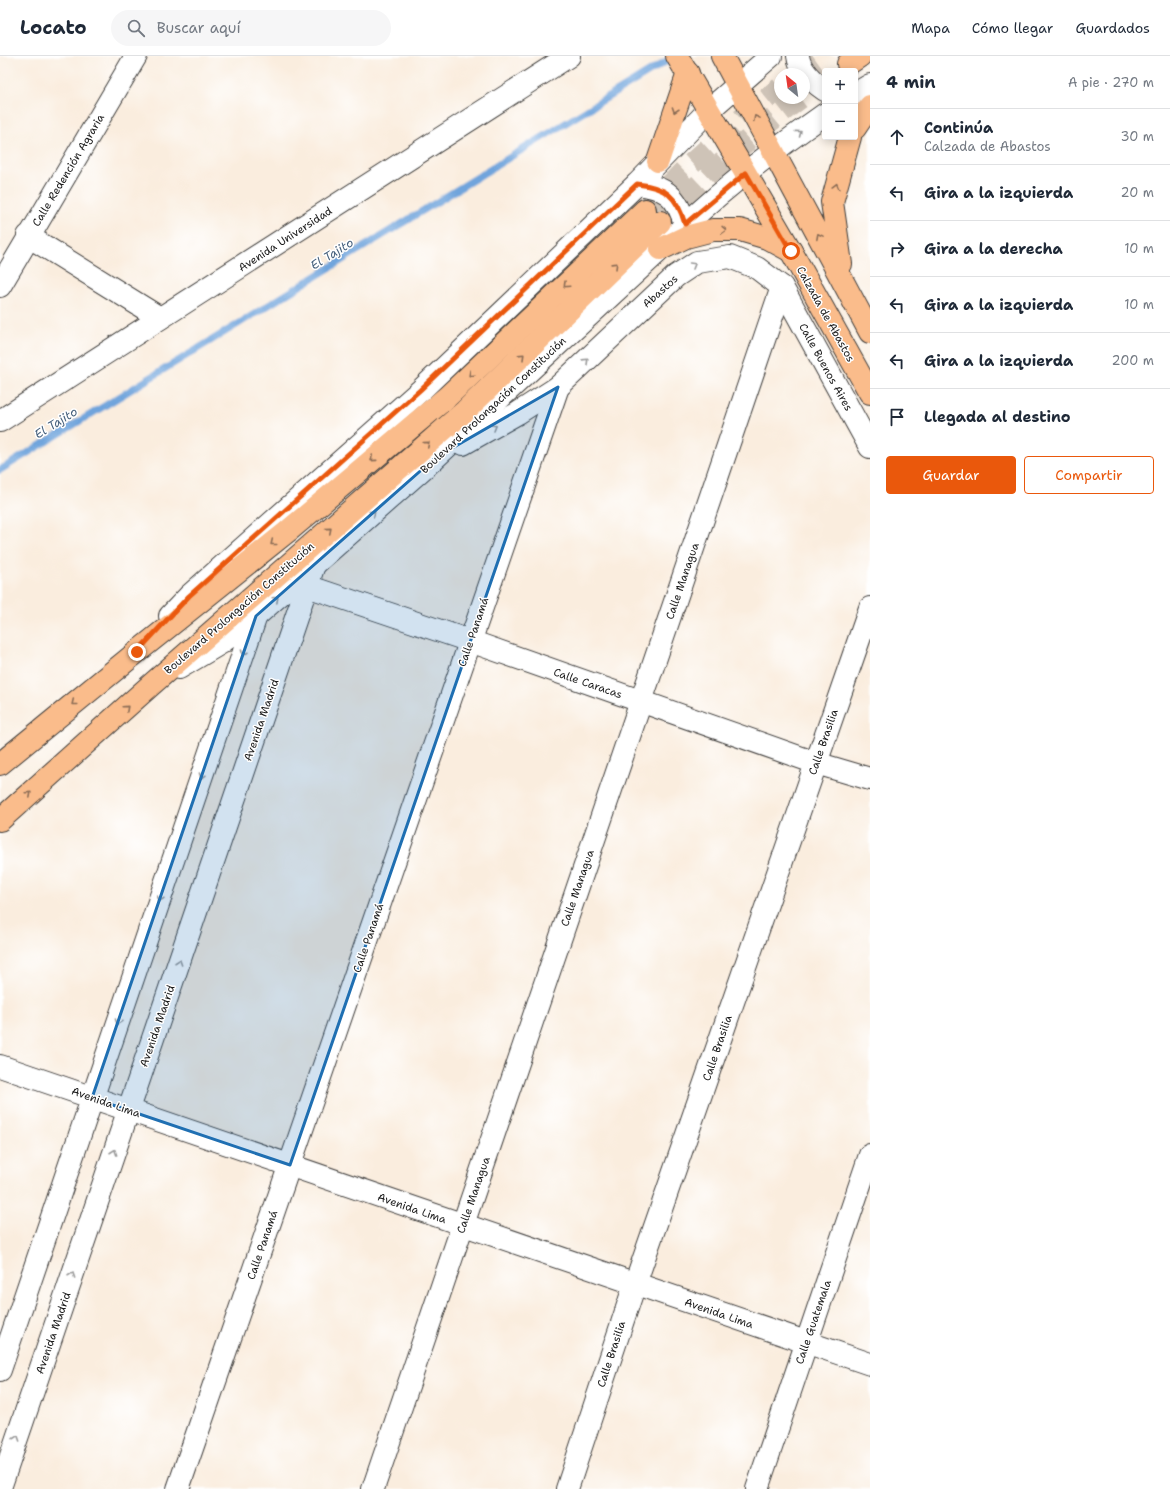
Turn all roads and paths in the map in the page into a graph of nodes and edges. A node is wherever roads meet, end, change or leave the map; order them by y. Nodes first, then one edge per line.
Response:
1 (136, 56) edge
2 (569, 56) edge
3 (722, 56) edge
4 (771, 56) edge
5 (798, 56) edge
6 (683, 65) edge
7 (738, 84) junction
8 (870, 85) edge
9 (822, 88) edge
10 (858, 92) edge
11 (870, 106) edge
12 (708, 110) junction
13 (822, 116) edge
14 (858, 124) edge
15 (849, 140) edge
16 (774, 152) junction
17 (658, 161) junction
18 (746, 173) junction
19 (637, 184) junction
20 (685, 224) junction
21 (28, 236) junction
22 (661, 249) junction
23 (791, 251) junction
24 (843, 279) junction
25 (0, 286) edge
26 (782, 287) junction
27 (160, 318) junction
28 (870, 332) edge
29 (558, 388) junction
30 (870, 393) edge
31 (0, 421) edge
32 (870, 447) edge
33 (435, 458) junction
34 (314, 565) junction
35 (307, 586) junction
36 (870, 608) edge
37 (256, 616) junction
38 (470, 641) junction
39 (137, 652) junction
40 (152, 684) junction
41 (641, 702) junction
42 (816, 763) junction
43 (0, 764) edge
44 (870, 779) edge
45 (0, 820) edge
46 (0, 1066) edge
47 (92, 1098) junction
48 (128, 1110) junction
49 (870, 1155) edge
50 (290, 1165) junction
51 (463, 1225) junction
52 (635, 1284) junction
53 (806, 1343) junction
54 (870, 1364) edge
55 (0, 1370) edge
56 (0, 1488) edge
57 (178, 1489) edge
58 (372, 1489) edge
59 (567, 1489) edge
60 (757, 1489) edge

1 - 21 street, Calle Redención Agraria
2 - 27 street, Avenida Universidad
3 - 7 main road
4 - 7 street, Boulevard Prolongación Constitución
5 - 9 street
6 - 12 main road, Calzada de Abastos
6 -> 17 main road
7 - 12 street, Boulevard Prolongación Constitución
16 -> 7 main road
8 - 10 street
11 - 14 main road
12 - 17 street, Boulevard Prolongación Constitución
12 - 18 main road, Calzada de Abastos
16 -> 13 street, Boulevard Prolongación Constitución
24 -> 15 main road
16 - 18 street, Boulevard Prolongación Constitución
24 -> 16 main road
17 - 19 street, Boulevard Prolongación Constitución
18 - 20 street, Boulevard Prolongación Constitución
18 - 23 main road, Calzada de Abastos
19 - 20 street
19 - 39 street, Boulevard Prolongación Constitución
20 - 22 street, Boulevard Prolongación Constitución
21 - 25 street, Calle Redención Agraria
21 - 27 street
22 -> 23 main road
22 - 33 street, Boulevard Prolongación Constitución
23 - 30 main road, Calzada de Abastos
24 - 28 main road
29 -> 26 street, Abastos
26 - 32 street, Calle Buenos Aires
26 - 41 street, Calle Managua
27 - 31 street, Avenida Universidad
33 -> 29 street, Abastos
29 - 38 street, Calle Panamá
34 -> 33 street, Boulevard Prolongación Constitución
34 - 35 street, Avenida Madrid
37 -> 34 street, Boulevard Prolongación Constitución
35 - 38 street, Calle Caracas
48 -> 35 street, Avenida Madrid
36 - 42 street, Calle Brasilia
37 - 40 street, Boulevard Prolongación Constitución
37 -> 47 street
38 - 41 street, Calle Caracas
38 - 50 street, Calle Panamá
40 -> 39 main road, Boulevard Prolongación Constitución
39 -> 43 main road, Boulevard Prolongación Constitución
45 -> 40 main road, Boulevard Prolongación Constitución
41 - 42 street, Calle Caracas
41 - 51 street, Calle Managua
42 - 44 street, Calle Caracas
42 - 52 street, Calle Brasilia
46 - 47 street, Avenida Lima
47 - 48 street, Avenida Lima
47 - 55 street
48 - 50 street, Avenida Lima
56 -> 48 street, Avenida Madrid
49 - 53 street, Calle Guatemala
50 - 51 street, Avenida Lima
50 - 57 street, Calle Panamá
51 - 52 street, Avenida Lima
51 - 58 street, Calle Managua
52 - 53 street, Avenida Lima
52 - 59 street, Calle Brasilia
53 - 54 street, Avenida Lima
53 - 60 street, Calle Guatemala

